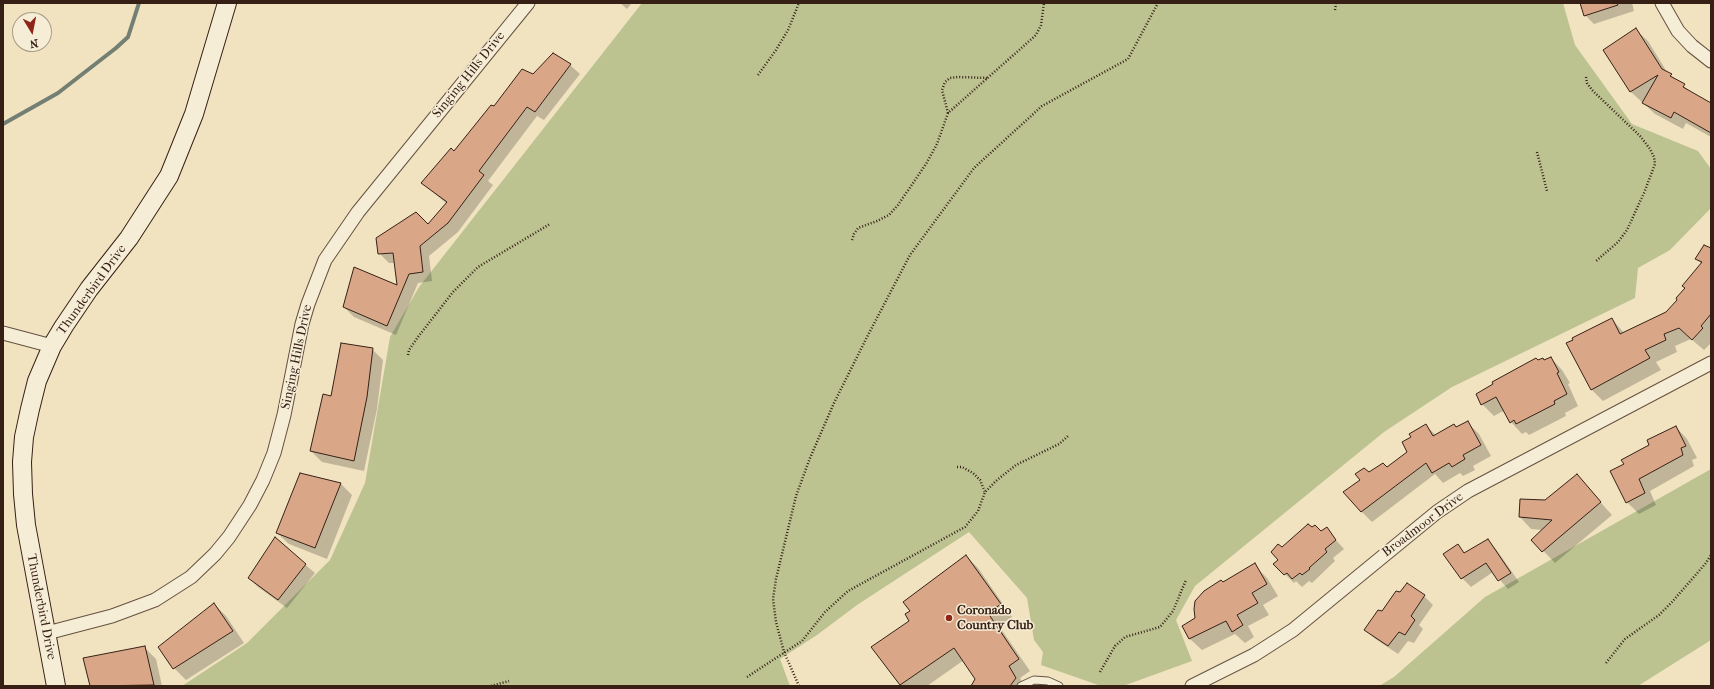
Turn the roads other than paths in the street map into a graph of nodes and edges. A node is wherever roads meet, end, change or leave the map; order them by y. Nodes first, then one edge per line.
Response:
1 (227, 3) edge
2 (528, 3) edge
3 (1662, 3) edge
4 (1711, 61) edge
5 (3, 333) edge
6 (52, 346) junction
7 (1711, 363) edge
8 (47, 633) junction
9 (56, 686) edge
10 (1022, 686) edge
11 (1060, 686) edge
12 (1192, 686) edge

1 - 6 street, Thunderbird Drive
2 - 8 street, Singing Hills Drive
3 - 4 street
5 - 6 street
6 - 8 street, Thunderbird Drive
7 - 12 street, Broadmoor Drive
8 - 9 street, Thunderbird Drive
10 - 11 lane

